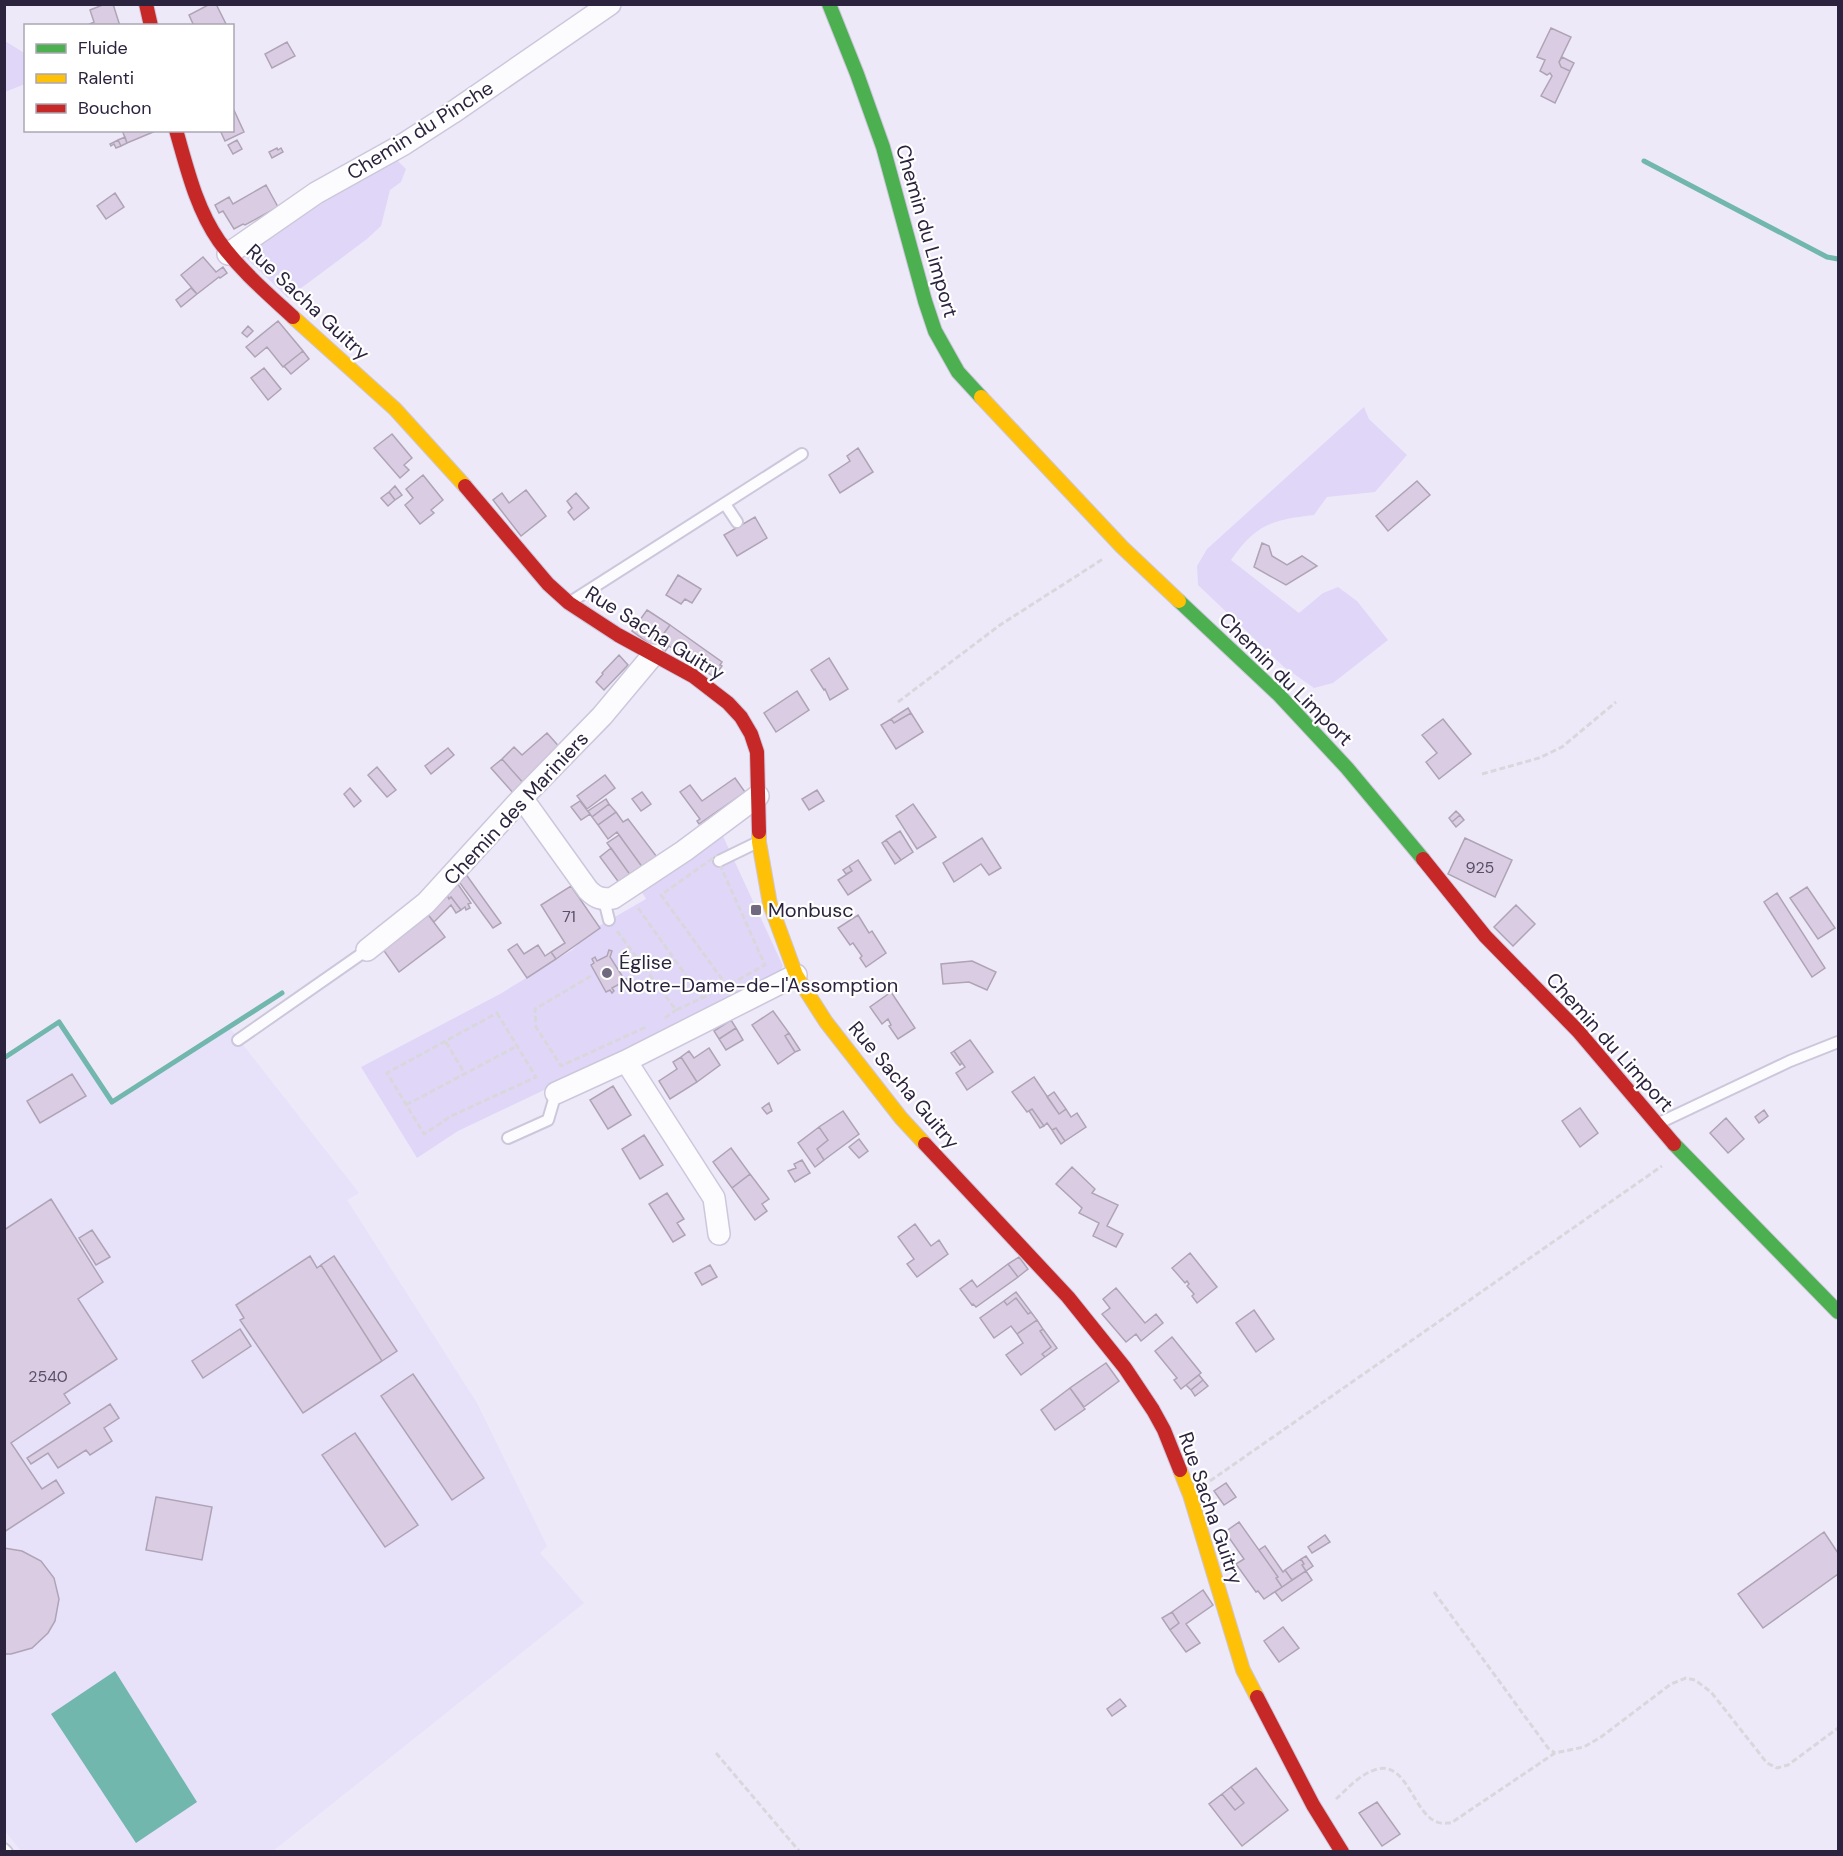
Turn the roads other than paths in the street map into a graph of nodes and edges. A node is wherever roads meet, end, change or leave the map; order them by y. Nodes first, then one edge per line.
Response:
1 (146, 4) edge
2 (610, 4) edge
3 (829, 4) edge
4 (151, 24) edge
5 (177, 132) edge
6 (228, 254) junction
7 (802, 454) dead end
8 (725, 504) junction
9 (737, 522) dead end
10 (569, 603) junction
11 (653, 655) junction
12 (758, 796) junction
13 (522, 798) junction
14 (759, 842) junction
15 (719, 861) road end
16 (367, 950) joint
17 (796, 975) junction
18 (238, 1040) dead end
19 (1839, 1042) edge
20 (626, 1061) junction
21 (556, 1093) joint
22 (1657, 1124) junction
23 (508, 1138) dead end
24 (719, 1234) dead end
25 (1839, 1312) edge
26 (1342, 1851) edge

1 - 4 street
2 - 6 street, Chemin du Pinche
3 - 22 street, Chemin du Limport
5 - 6 street, Rue Sacha Guitry
6 - 10 street, Rue Sacha Guitry
7 - 8 lane
8 - 9 lane
8 - 10 lane
10 - 11 street, Rue Sacha Guitry
11 - 12 street, Rue Sacha Guitry
11 - 13 street, Chemin des Mariniers
12 - 13 street
12 - 14 street, Rue Sacha Guitry
13 - 16 street, Chemin des Mariniers
14 - 15 lane
14 - 17 street, Rue Sacha Guitry
16 - 18 lane
17 - 20 street
17 - 26 street, Rue Sacha Guitry
19 - 22 lane
20 - 21 street
20 - 24 street
21 - 23 lane
22 - 25 street, Chemin du Limport

